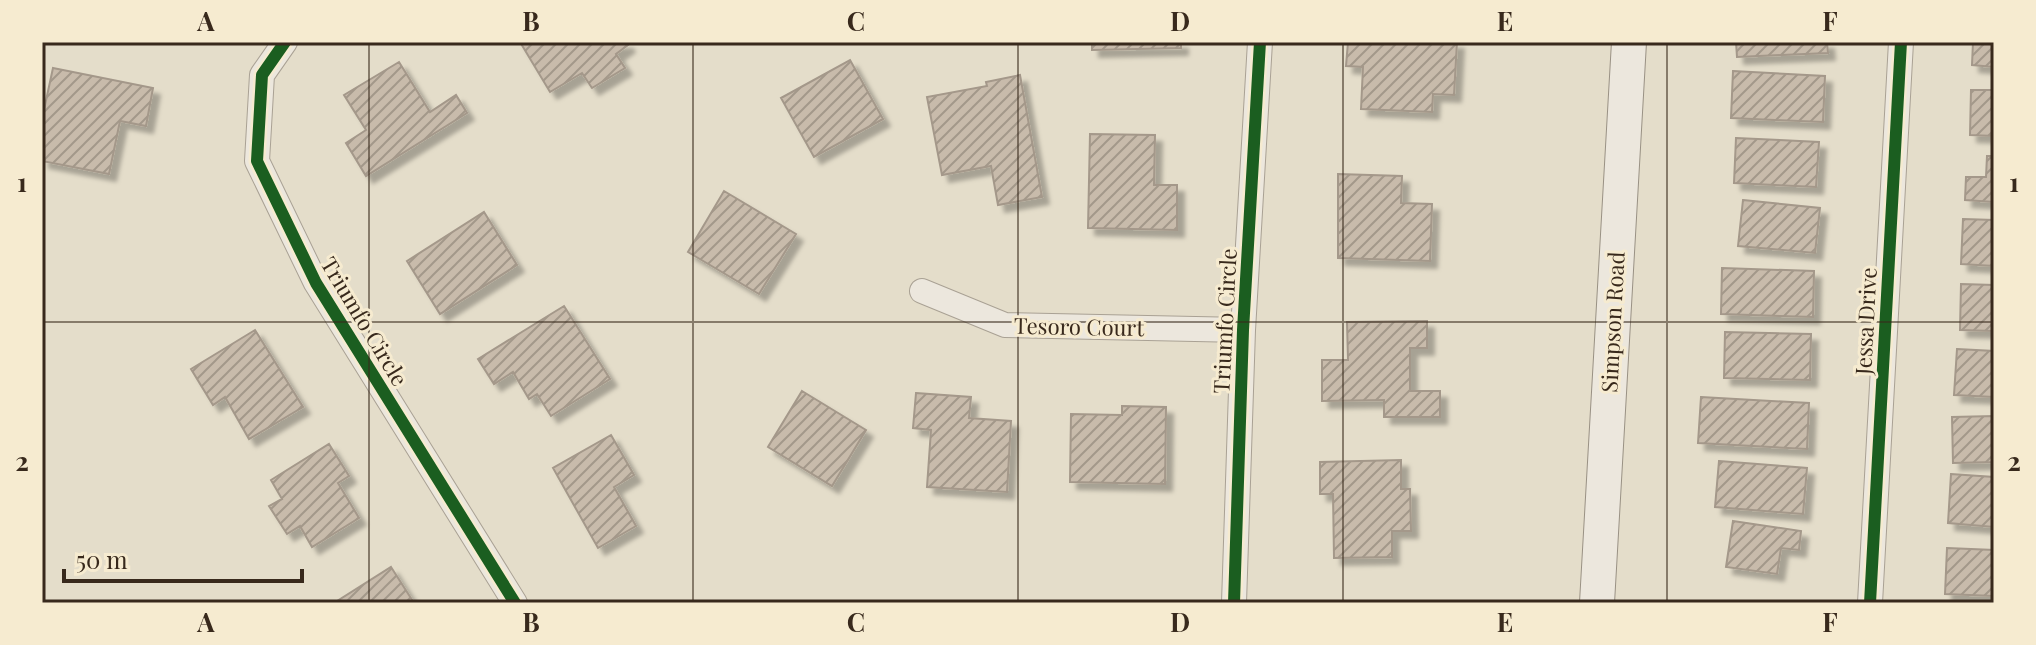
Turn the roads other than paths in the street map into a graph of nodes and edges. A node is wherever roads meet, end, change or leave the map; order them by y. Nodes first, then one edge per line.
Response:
1 (285, 42) edge
2 (1260, 42) edge
3 (1629, 42) edge
4 (1901, 42) edge
5 (922, 291) dead end
6 (1243, 330) junction
7 (515, 603) edge
8 (1234, 603) edge
9 (1597, 603) edge
10 (1870, 603) edge

1 - 7 street, Triumfo Circle
2 - 6 street, Triumfo Circle
3 - 9 main road, Simpson Road
4 - 10 street, Jessa Drive
5 - 6 street, Tesoro Court
6 - 8 street, Triumfo Circle

